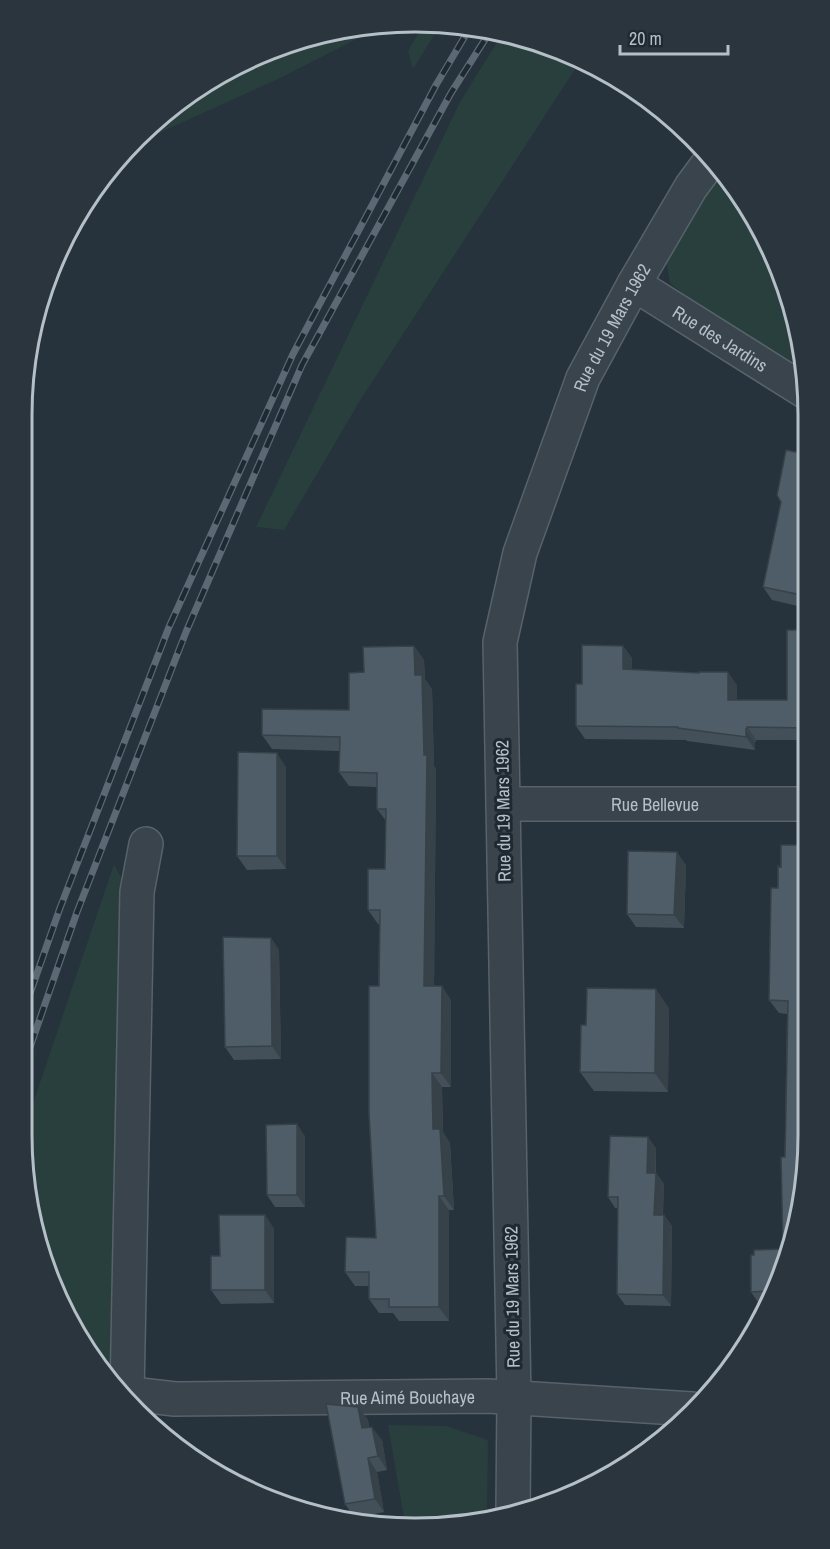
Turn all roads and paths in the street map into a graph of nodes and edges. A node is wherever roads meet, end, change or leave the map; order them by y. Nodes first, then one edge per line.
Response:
1 (706, 166) edge
2 (634, 284) junction
3 (798, 387) edge
4 (503, 804) junction
5 (798, 804) edge
6 (146, 844) dead end
7 (125, 1385) edge
8 (135, 1395) edge
9 (514, 1397) junction
10 (683, 1408) edge
11 (513, 1504) edge

1 - 2 street, Rue du 19 Mars 1962
2 - 3 street, Rue des Jardins
2 - 4 street, Rue du 19 Mars 1962
4 - 5 street, Rue Bellevue
4 - 9 street, Rue du 19 Mars 1962
6 - 7 street
8 - 9 street, Rue Aimé Bouchaye
9 - 10 street, Rue Aimé Bouchaye
9 - 11 street, Rue du 19 Mars 1962

